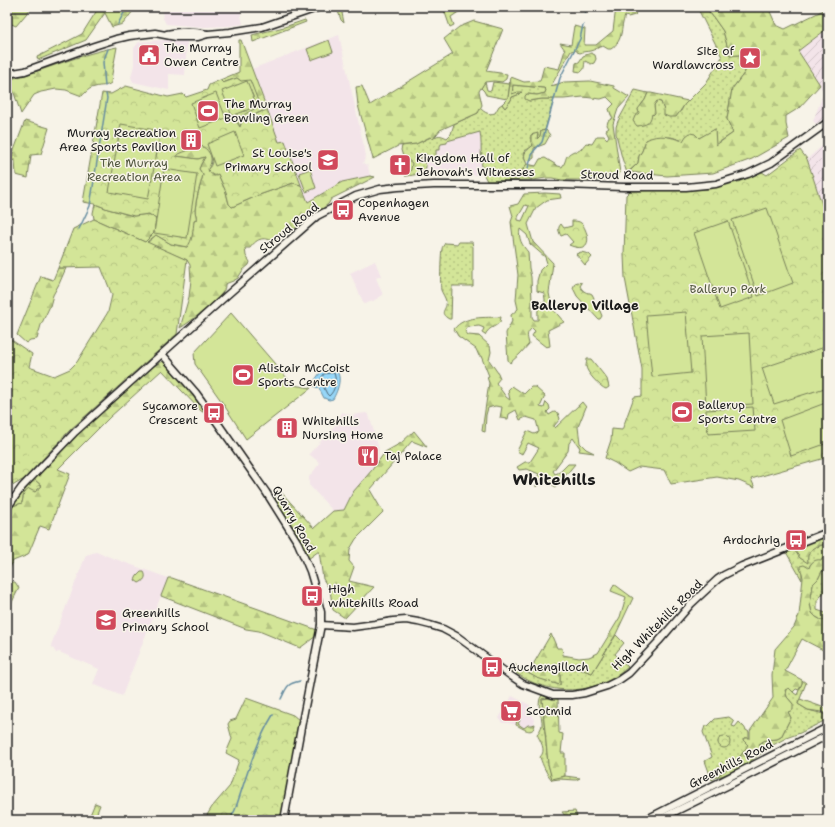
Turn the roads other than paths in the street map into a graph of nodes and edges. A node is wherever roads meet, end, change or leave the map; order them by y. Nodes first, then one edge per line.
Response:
1 (320, 7) edge
2 (7, 74) edge
3 (828, 122) edge
4 (162, 354) junction
5 (7, 508) edge
6 (828, 532) edge
7 (321, 625) junction
8 (828, 728) edge
9 (828, 735) edge
10 (284, 820) edge
11 (645, 820) edge
12 (658, 820) edge

1 - 2 street
3 - 4 street, Stroud Road
4 - 5 street, Stroud Road
4 - 7 street, Quarry Road
6 - 7 street, High Whitehills Road
7 - 10 street, Quarry Road
8 - 11 street, Greenhills Road
9 - 12 street, Greenhills Road

